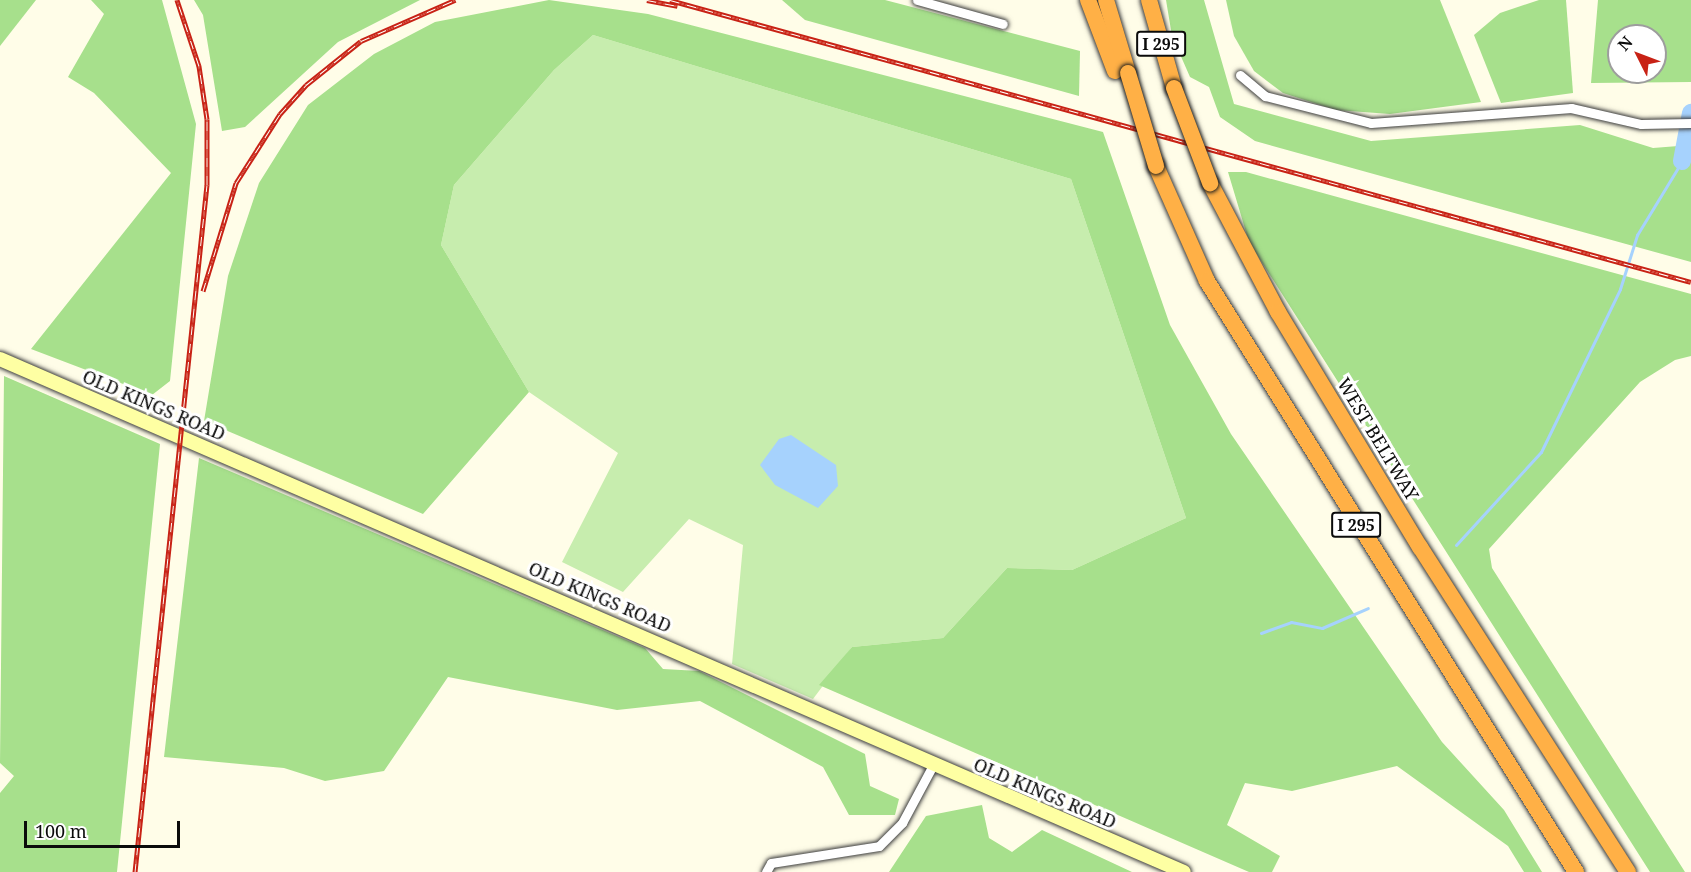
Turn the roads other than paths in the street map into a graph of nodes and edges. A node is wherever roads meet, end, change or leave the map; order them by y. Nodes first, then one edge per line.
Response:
1 (917, 0) edge
2 (1089, 0) edge
3 (1106, 0) edge
4 (1149, 0) edge
5 (1003, 24) dead end
6 (1121, 72) junction
7 (1240, 75) dead end
8 (1691, 123) edge
9 (0, 359) edge
10 (933, 765) junction
11 (766, 872) edge
12 (1184, 872) edge
13 (1576, 872) edge
14 (1628, 872) edge

1 - 5 street
2 - 6 highway
3 - 6 highway, I 295
4 - 14 highway, WEST BELTWAY / I 295, bridge
6 - 13 highway, I 295, bridge
7 - 8 street
9 - 10 street, OLD KINGS ROAD
10 - 11 street
10 - 12 street, OLD KINGS ROAD

